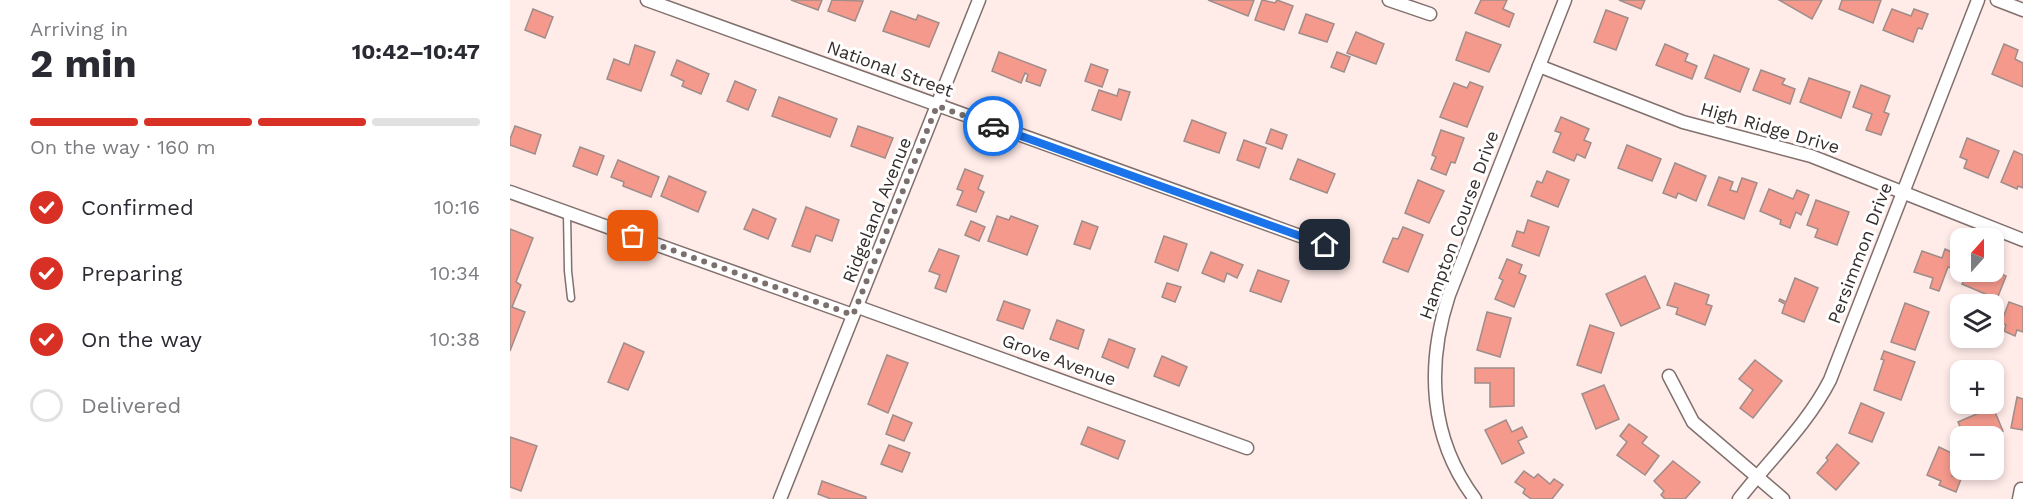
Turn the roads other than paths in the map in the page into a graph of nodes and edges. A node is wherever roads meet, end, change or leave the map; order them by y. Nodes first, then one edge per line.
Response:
1 (647, 0) edge
2 (979, 0) edge
3 (1389, 0) edge
4 (1565, 0) edge
5 (1978, 0) edge
6 (1997, 0) edge
7 (2023, 10) edge
8 (1430, 14) dead end
9 (1539, 66) junction
10 (937, 106) junction
11 (510, 192) edge
12 (1903, 192) junction
13 (567, 212) junction
14 (2023, 240) edge
15 (1325, 245) dead end
16 (571, 298) dead end
17 (855, 311) junction
18 (1669, 376) dead end
19 (1247, 448) dead end
20 (1757, 477) junction
21 (780, 499) edge
22 (1475, 499) edge
23 (1739, 499) edge
24 (1783, 499) edge

1 - 10 street, National Street
2 - 10 street, Ridgeland Avenue
3 - 8 street
4 - 9 street, Hampton Course Drive
5 - 12 street, Persimmon Drive
6 - 7 street
9 - 12 street, High Ridge Drive
9 - 22 street, Hampton Course Drive
10 - 15 street, National Street
10 - 17 street, Ridgeland Avenue
11 - 13 street, Grove Avenue
12 - 14 street, High Ridge Drive
12 - 20 street, Persimmon Drive
13 - 16 lane
13 - 17 street, Grove Avenue
17 - 19 street, Grove Avenue
17 - 21 street, Ridgeland Avenue
18 - 20 street
20 - 23 street, Persimmon Drive
20 - 24 street

